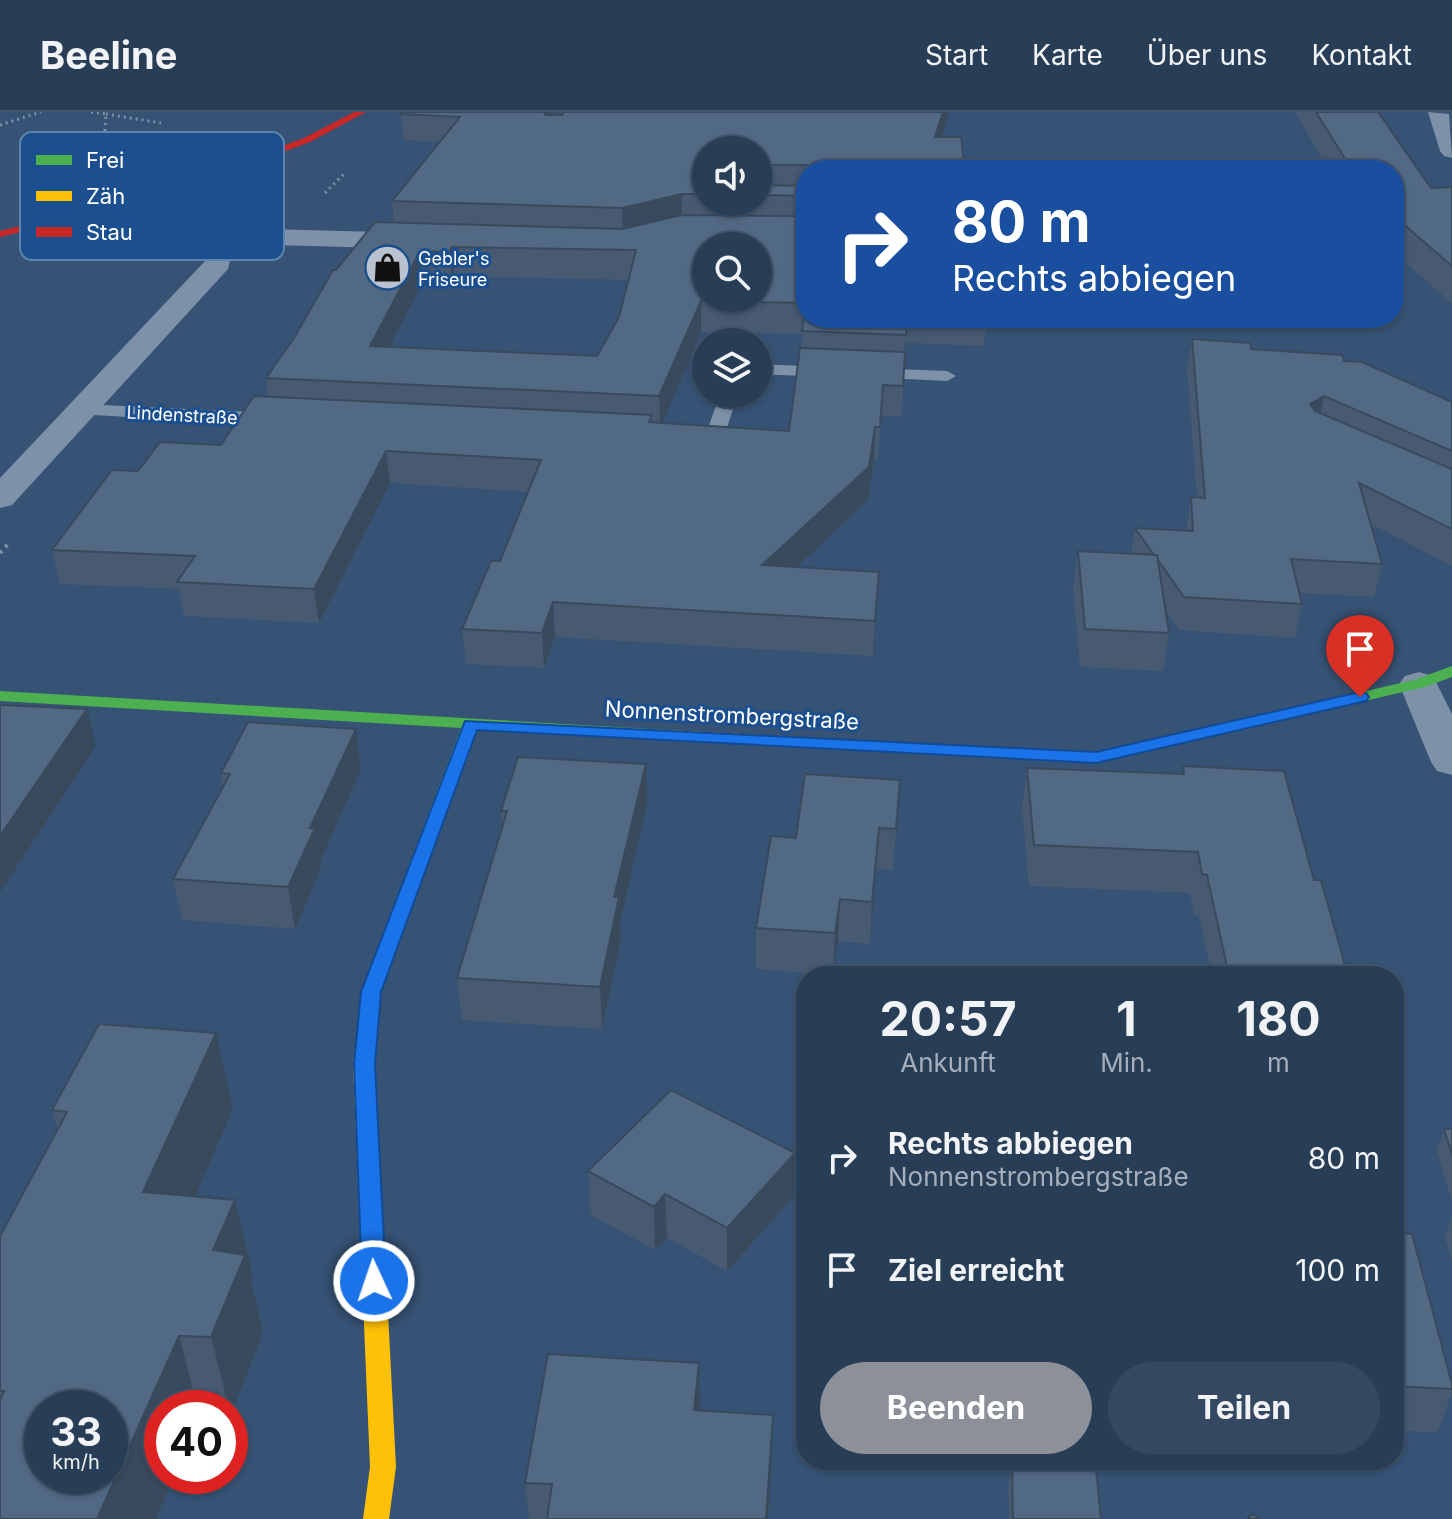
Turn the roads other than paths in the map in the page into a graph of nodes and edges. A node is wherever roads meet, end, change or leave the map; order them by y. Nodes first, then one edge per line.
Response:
1 (361, 112) edge
2 (1438, 114) dead end
3 (284, 149) edge
4 (1452, 151) edge
5 (20, 229) edge
6 (0, 234) edge
7 (284, 238) edge
8 (449, 242) edge
9 (218, 260) edge
10 (772, 370) edge
11 (947, 376) dead end
12 (724, 408) edge
13 (82, 410) junction
14 (299, 420) edge
15 (681, 438) edge
16 (0, 498) edge
17 (1436, 677) edge
18 (0, 696) edge
19 (471, 725) junction
20 (1452, 762) edge
21 (376, 1519) edge

1 - 3 street
2 - 4 street
5 - 6 street
7 - 8 street
9 - 13 street, Lindenstraße
10 - 11 lane
12 - 15 lane
13 - 14 lane, Lindenstraße
13 - 16 street, Lindenstraße
17 - 19 street, Nonnenstrombergstraße
17 - 20 street
18 - 19 street, Nonnenstrombergstraße
19 - 21 street

